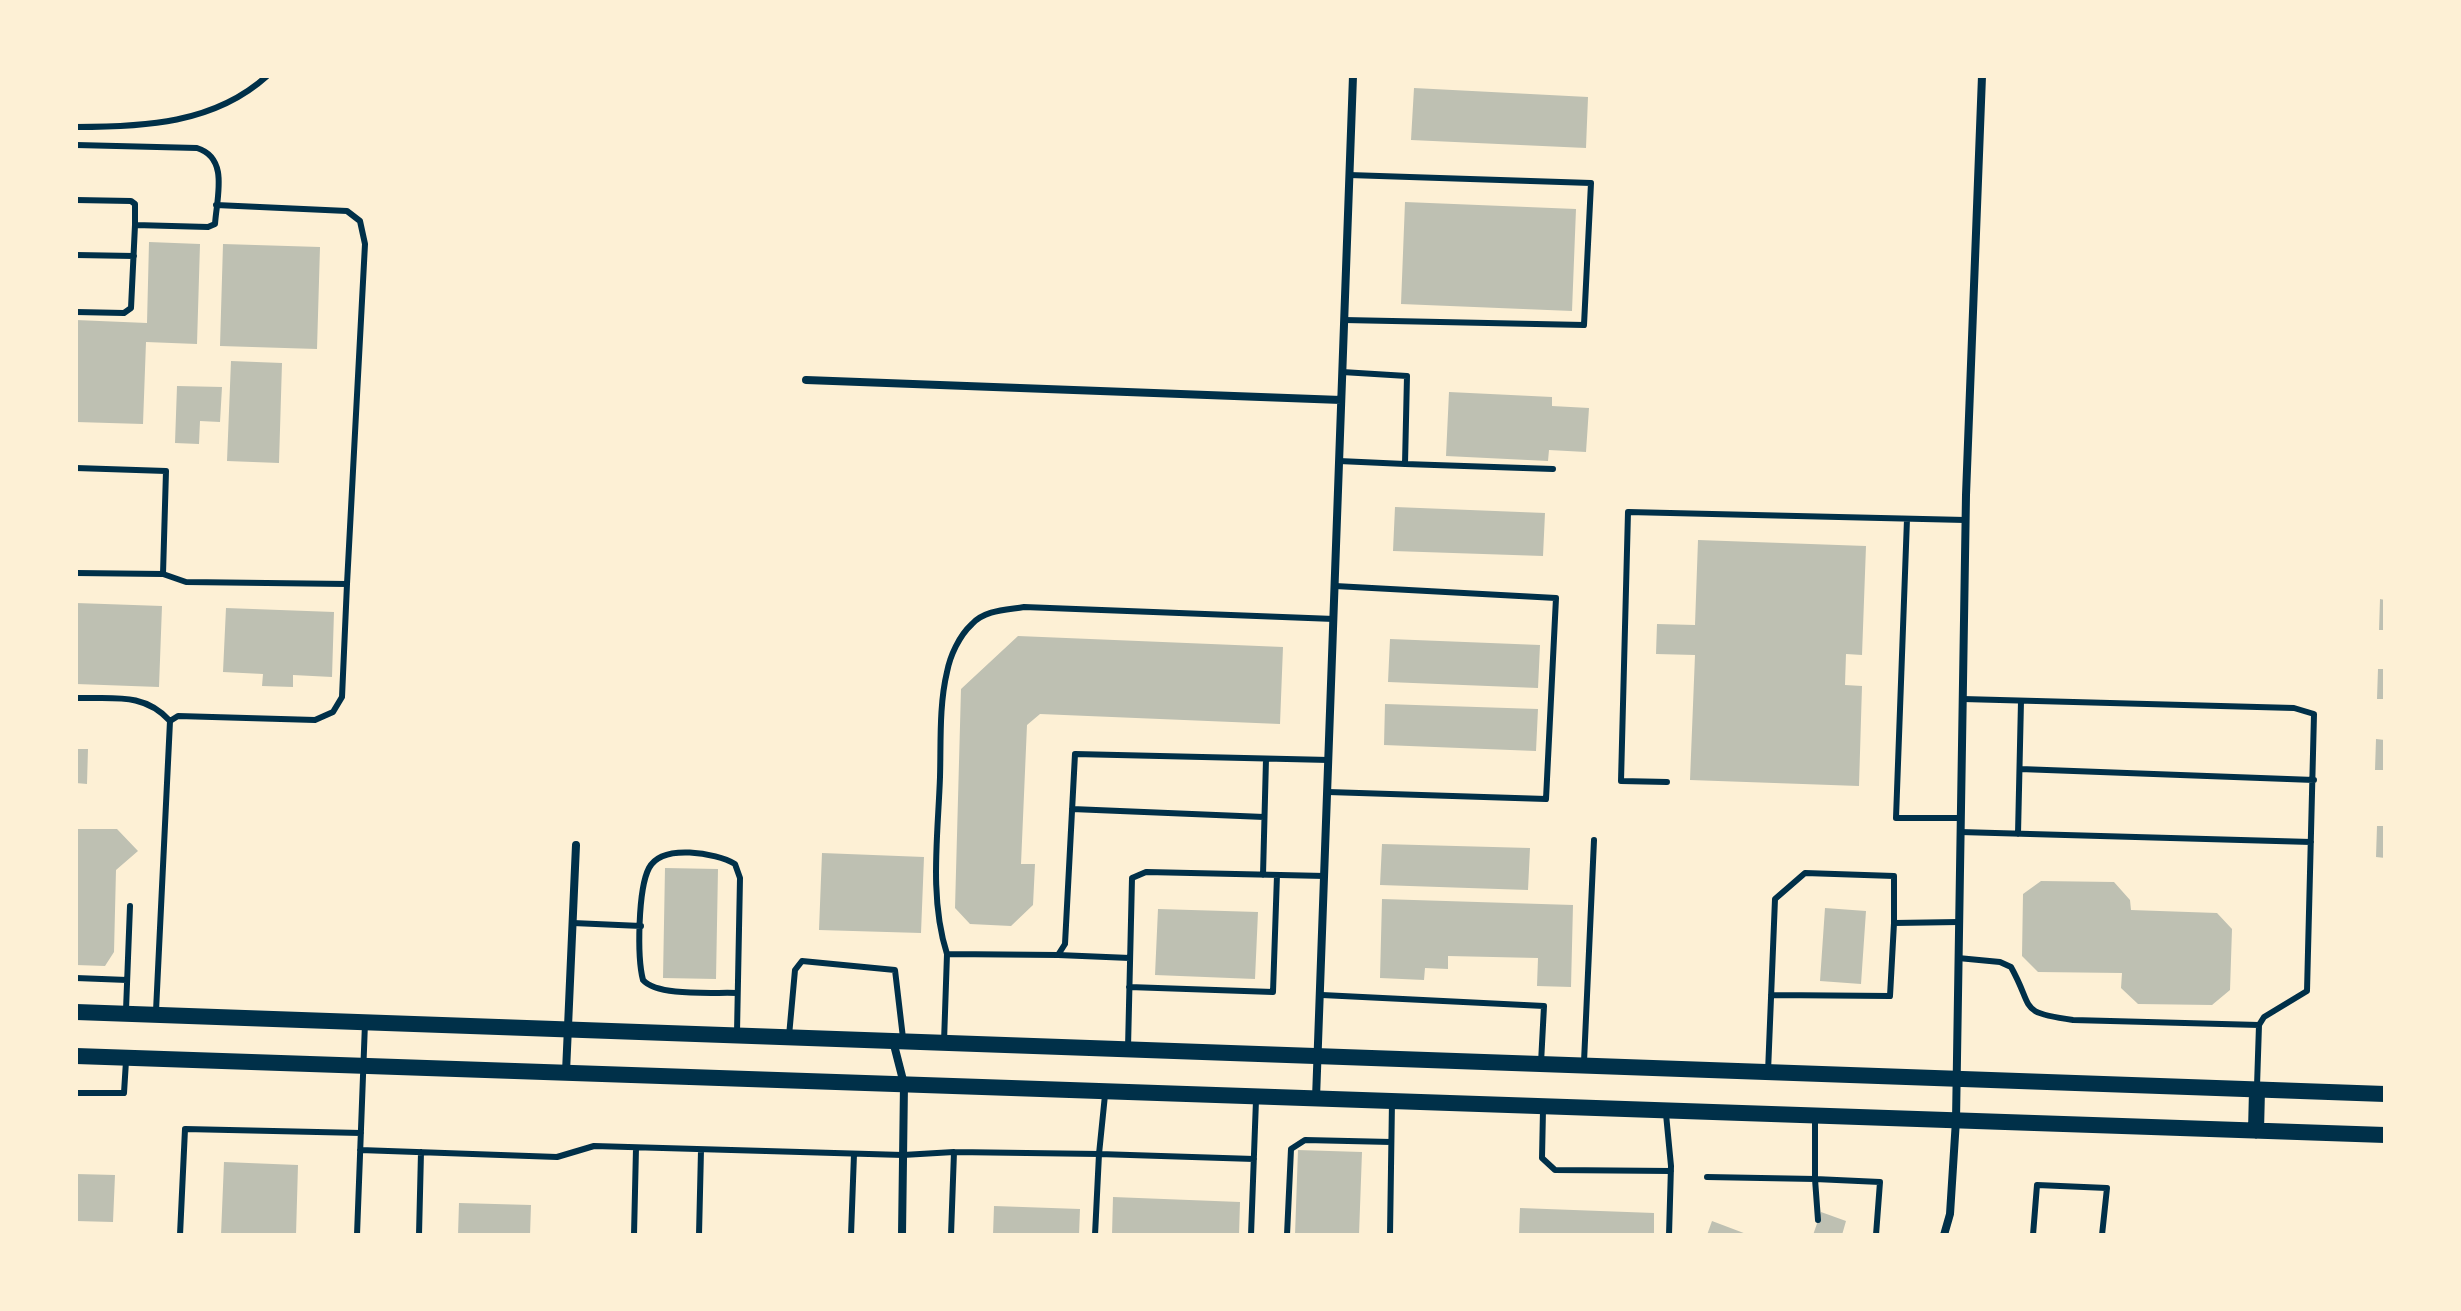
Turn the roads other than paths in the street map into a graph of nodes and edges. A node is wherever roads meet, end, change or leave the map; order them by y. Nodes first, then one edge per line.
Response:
1 (267, 76) edge
2 (1353, 76) edge
3 (1982, 76) edge
4 (76, 127) edge
5 (76, 145) edge
6 (1349, 175) junction
7 (76, 200) edge
8 (216, 205) junction
9 (135, 225) junction
10 (76, 255) edge
11 (134, 256) junction
12 (76, 312) edge
13 (1344, 320) junction
14 (1342, 372) junction
15 (806, 380) dead end
16 (1341, 400) junction
17 (1339, 461) junction
18 (1405, 464) junction
19 (76, 468) edge
20 (1553, 469) dead end
21 (1907, 519) junction
22 (1965, 520) junction
23 (76, 573) edge
24 (163, 574) junction
25 (347, 584) junction
26 (1335, 586) junction
27 (1334, 619) junction
28 (76, 698) edge
29 (1963, 699) junction
30 (2021, 701) junction
31 (170, 721) junction
32 (1266, 759) junction
33 (1329, 760) junction
34 (2020, 769) junction
35 (2314, 780) junction
36 (1667, 782) dead end
37 (1328, 792) junction
38 (1072, 809) junction
39 (1264, 817) junction
40 (1961, 818) junction
41 (1960, 832) junction
42 (2018, 834) junction
43 (1594, 840) dead end
44 (2311, 842) junction
45 (576, 845) dead end
46 (1263, 875) junction
47 (1277, 875) junction
48 (1325, 876) junction
49 (130, 906) dead end
50 (1959, 922) junction
51 (573, 923) junction
52 (1894, 923) junction
53 (641, 926) junction
54 (947, 954) junction
55 (1058, 955) junction
56 (1130, 958) junction
57 (1958, 958) junction
58 (76, 978) edge
59 (127, 980) junction
60 (1129, 987) junction
61 (737, 993) junction
62 (1322, 995) junction
63 (1771, 995) junction
64 (76, 1012) edge
65 (126, 1014) junction
66 (156, 1015) junction
67 (365, 1023) junction
68 (2259, 1025) junction
69 (569, 1030) junction
70 (736, 1036) junction
71 (789, 1038) junction
72 (898, 1041) junction
73 (944, 1043) junction
74 (1127, 1049) junction
75 (76, 1056) edge
76 (1320, 1057) junction
77 (126, 1058) junction
78 (1541, 1064) junction
79 (363, 1066) junction
80 (1583, 1066) junction
81 (1768, 1072) junction
82 (566, 1073) junction
83 (1956, 1079) junction
84 (904, 1084) junction
85 (2257, 1090) junction
86 (1106, 1091) junction
87 (76, 1093) edge
88 (2385, 1094) edge
89 (1257, 1096) junction
90 (1316, 1098) junction
91 (1392, 1101) junction
92 (1543, 1106) junction
93 (1666, 1110) junction
94 (1815, 1116) junction
95 (1956, 1120) junction
96 (2256, 1131) junction
97 (361, 1133) junction
98 (2385, 1135) edge
99 (1391, 1142) junction
100 (636, 1148) junction
101 (360, 1150) junction
102 (701, 1150) junction
103 (421, 1152) junction
104 (954, 1152) junction
105 (854, 1154) junction
106 (1099, 1154) junction
107 (903, 1155) junction
108 (1254, 1159) junction
109 (1671, 1171) junction
110 (1707, 1177) dead end
111 (1815, 1179) junction
112 (1818, 1220) dead end
113 (180, 1235) edge
114 (357, 1235) edge
115 (419, 1235) edge
116 (634, 1235) edge
117 (699, 1235) edge
118 (851, 1235) edge
119 (902, 1235) edge
120 (951, 1235) edge
121 (1095, 1235) edge
122 (1251, 1235) edge
123 (1287, 1235) edge
124 (1390, 1235) edge
125 (1669, 1235) edge
126 (1876, 1235) edge
127 (1944, 1235) edge
128 (2033, 1235) edge
129 (2102, 1235) edge

1 - 4 lane
2 - 6 street
3 - 22 street
5 - 8 lane
6 - 13 street
6 - 13 lane
7 - 9 lane
8 - 9 lane
8 - 25 lane
9 - 11 lane
10 - 11 lane
11 - 12 lane
13 - 14 street
14 - 16 street
14 - 18 lane
15 - 16 street
16 - 17 street
17 - 18 lane
17 - 26 street
18 - 20 lane
19 - 24 lane
21 - 22 lane
21 - 36 lane
21 - 40 lane
22 - 29 street
23 - 24 lane
24 - 25 lane
25 - 31 lane
26 - 27 street
26 - 37 lane
27 - 33 street
27 - 54 lane
28 - 31 lane
29 - 30 lane
29 - 40 street
30 - 34 lane
30 - 35 lane
31 - 66 lane
32 - 33 lane
32 - 38 lane
32 - 39 lane
33 - 37 street
34 - 35 lane
34 - 42 lane
35 - 44 lane
37 - 48 street
38 - 39 lane
38 - 55 lane
39 - 46 lane
40 - 41 street
41 - 42 lane
41 - 50 street
42 - 44 lane
43 - 80 lane
44 - 68 lane
45 - 51 street
46 - 47 lane
46 - 56 lane
47 - 48 lane
47 - 60 lane
48 - 62 street
49 - 59 lane
50 - 52 lane
50 - 57 street
51 - 53 lane
51 - 69 street
52 - 63 lane
52 - 63 lane
53 - 61 lane
53 - 61 lane
54 - 55 lane
54 - 73 lane
55 - 56 lane
56 - 60 lane
57 - 68 lane
57 - 83 street
58 - 59 lane
59 - 65 lane
60 - 74 lane
61 - 70 lane
62 - 76 street
62 - 78 lane
63 - 81 lane
64 - 65 main road
65 - 66 main road
66 - 67 main road
67 - 69 main road
67 - 79 lane
68 - 85 lane
69 - 70 main road
69 - 82 street
70 - 71 main road
71 - 72 main road
71 - 72 lane
72 - 73 main road
72 - 84 street
73 - 74 main road
74 - 76 main road
75 - 77 main road
76 - 78 main road
76 - 90 street
77 - 79 main road
77 - 87 lane
78 - 80 main road
79 - 82 main road
79 - 97 lane
80 - 81 main road
81 - 83 main road
82 - 84 main road
83 - 85 main road
83 - 95 street
84 - 86 main road
84 - 107 street
85 - 88 main road
85 - 96 main road
86 - 89 main road
86 - 106 lane
89 - 90 main road
89 - 108 lane
90 - 91 main road
91 - 92 main road
91 - 99 lane
92 - 93 main road
92 - 109 lane
93 - 94 main road
93 - 109 lane
94 - 95 main road
94 - 111 lane
95 - 96 main road
95 - 127 street
96 - 98 main road
97 - 101 lane
97 - 113 lane
99 - 123 lane
99 - 124 lane
100 - 102 lane
100 - 103 lane
100 - 116 lane
101 - 103 lane
101 - 114 lane
102 - 105 lane
102 - 117 lane
103 - 115 lane
104 - 106 lane
104 - 107 lane
104 - 120 lane
105 - 107 lane
105 - 118 lane
106 - 108 lane
106 - 121 lane
107 - 119 street
108 - 122 lane
109 - 125 lane
110 - 111 lane
111 - 112 lane
111 - 126 lane
128 - 129 lane

